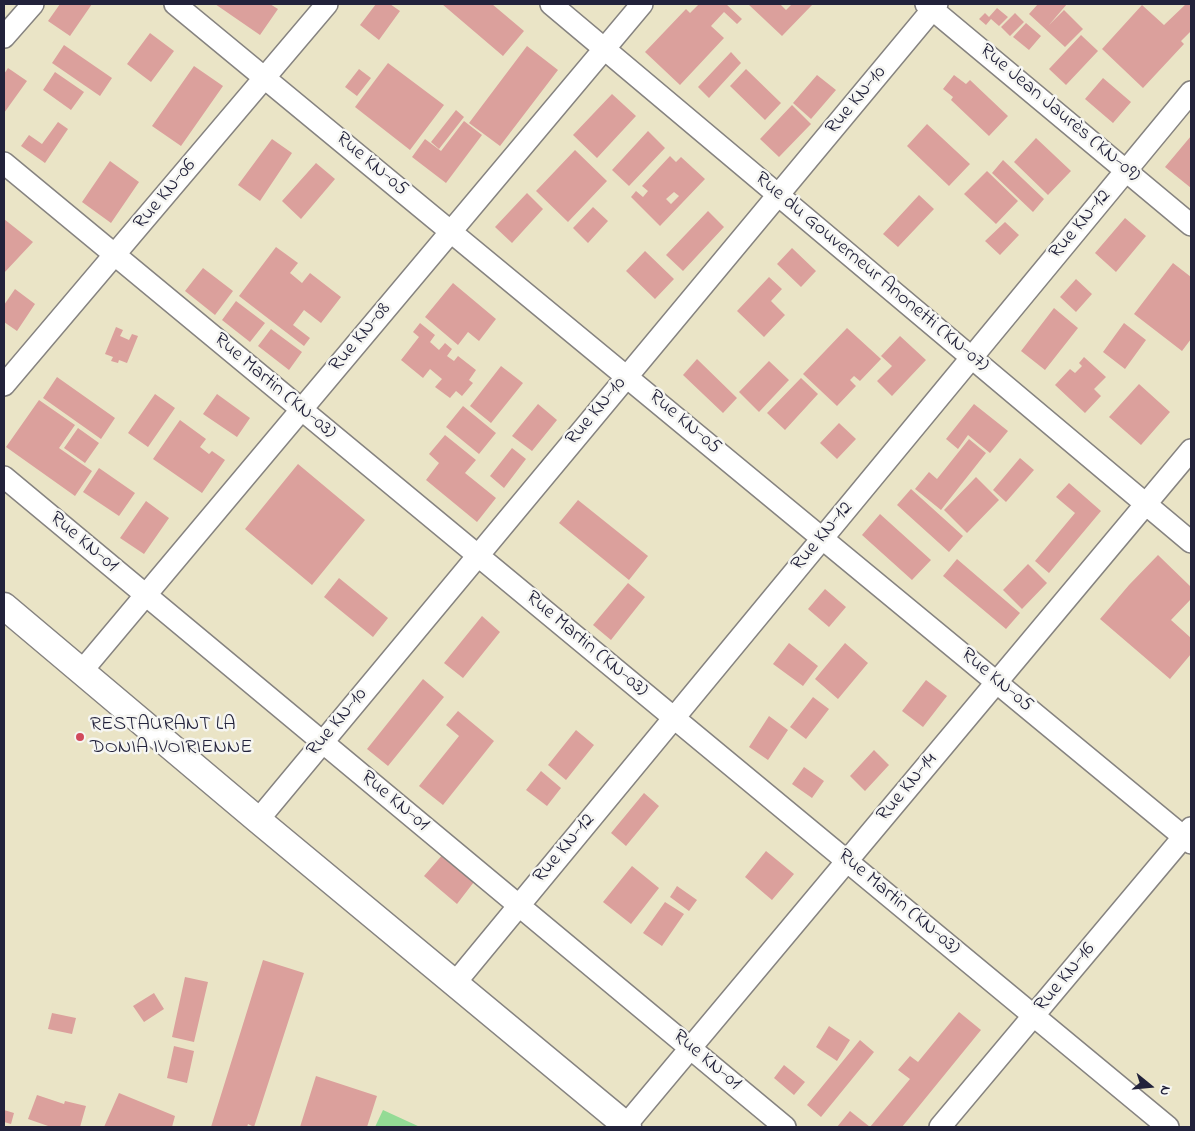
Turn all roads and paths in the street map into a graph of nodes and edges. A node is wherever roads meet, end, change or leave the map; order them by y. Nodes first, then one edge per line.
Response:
1 (32, 4) edge
2 (175, 4) edge
3 (327, 4) edge
4 (551, 4) edge
5 (642, 4) edge
6 (932, 6) edge
7 (4, 37) edge
8 (604, 49) junction
9 (265, 77) junction
10 (1191, 92) edge
11 (4, 163) edge
12 (1126, 171) junction
13 (778, 195) junction
14 (1191, 225) edge
15 (451, 231) junction
16 (115, 255) junction
17 (972, 358) junction
18 (627, 376) junction
19 (4, 385) edge
20 (301, 409) junction
21 (1191, 450) edge
22 (4, 477) edge
23 (1146, 504) junction
24 (822, 538) junction
25 (1191, 542) edge
26 (478, 556) junction
27 (145, 595) junction
28 (4, 606) edge
29 (80, 672) junction
30 (997, 682) junction
31 (674, 718) junction
32 (322, 742) junction
33 (258, 820) junction
34 (1189, 836) edge
35 (847, 861) junction
36 (518, 906) junction
37 (455, 983) junction
38 (1034, 1016) junction
39 (690, 1048) junction
40 (627, 1126) edge
41 (785, 1127) edge
42 (940, 1127) edge
43 (1168, 1127) edge

1 - 7 street
2 - 9 street, Rue KN-05
3 - 9 street, Rue KN-06
4 - 8 street, Rue du Gouverneur Anonetti (KN-07)
5 - 8 street, Rue KN-08
6 - 12 street, Rue Jean Jaurès (KN-09)
6 - 13 street, Rue KN-10
8 - 13 street, Rue du Gouverneur Anonetti (KN-07)
8 - 15 street, Rue KN-08
9 - 15 street, Rue KN-05
9 - 16 street, Rue KN-06
10 - 12 street, Rue KN-12
11 - 16 street, Rue Martin (KN-03)
12 - 14 street, Rue Jean Jaurès (KN-09)
12 - 17 street, Rue KN-12
13 - 17 street, Rue du Gouverneur Anonetti (KN-07)
13 - 18 street, Rue KN-10
15 - 18 street, Rue KN-05
15 - 20 street, Rue KN-08
16 - 19 street, Rue KN-06
16 - 20 street, Rue Martin (KN-03)
17 - 23 street, Rue du Gouverneur Anonetti (KN-07)
17 - 24 street, Rue KN-12
18 - 24 street, Rue KN-05
18 - 26 street, Rue KN-10
20 - 26 street, Rue Martin (KN-03)
20 - 27 street, Rue KN-08
21 - 23 street, Rue KN-14
22 - 27 street, Rue KN-01
23 - 25 street, Rue du Gouverneur Anonetti (KN-07)
23 - 30 street, Rue KN-14
24 - 30 street, Rue KN-05
24 - 31 street, Rue KN-12
26 - 31 street, Rue Martin (KN-03)
26 - 32 street, Rue KN-10
27 - 29 street, Rue KN-08
27 - 32 street, Rue KN-01
28 - 29 street
29 - 33 street
30 - 34 street, Rue KN-05
30 - 35 street, Rue KN-14
31 - 35 street, Rue Martin (KN-03)
31 - 36 street, Rue KN-12
32 - 33 street, Rue KN-10
32 - 36 street, Rue KN-01
33 - 37 street
34 - 38 street, Rue KN-16
35 - 38 street, Rue Martin (KN-03)
35 - 39 street, Rue KN-14
36 - 37 street, Rue KN-12
36 - 39 street, Rue KN-01
37 - 40 street
38 - 42 street, Rue KN-16
38 - 43 street, Rue Martin (KN-03)
39 - 40 street, Rue KN-14
39 - 41 street, Rue KN-01

